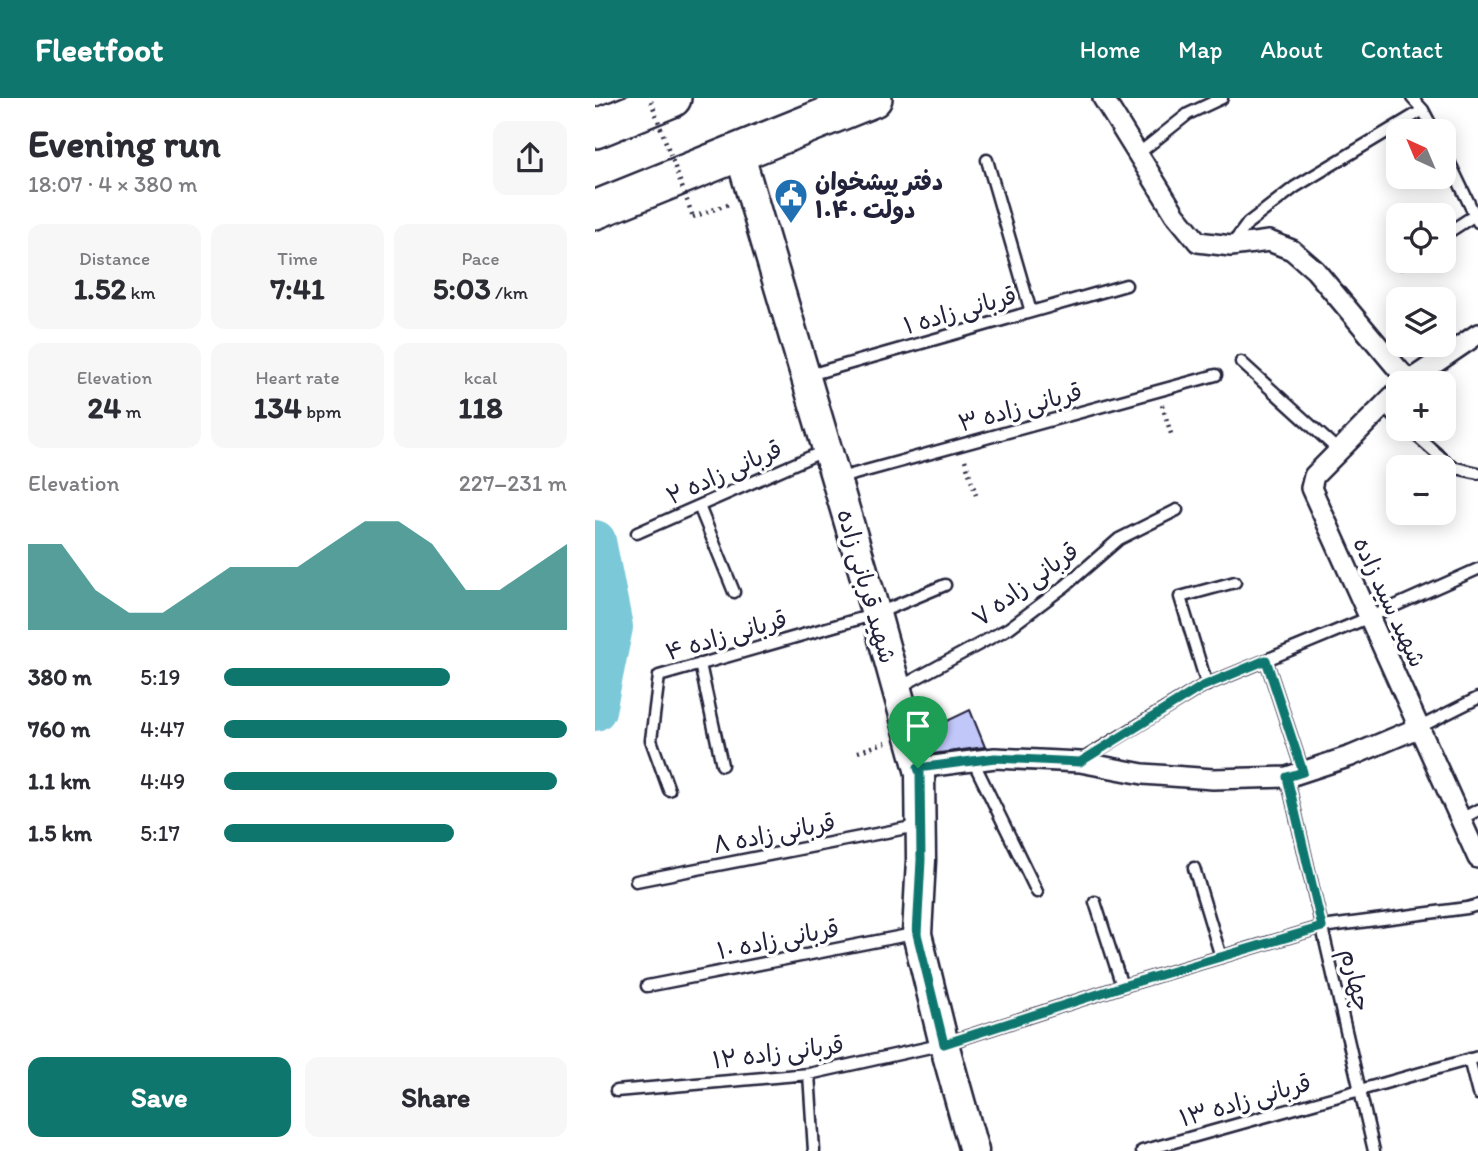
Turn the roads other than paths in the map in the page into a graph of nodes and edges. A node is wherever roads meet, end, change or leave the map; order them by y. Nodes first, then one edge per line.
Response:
1 (873, 98) edge
2 (1103, 98) edge
3 (1221, 98) edge
4 (1412, 98) edge
5 (662, 99) edge
6 (1423, 110) junction
7 (1428, 119) edge
8 (595, 129) edge
9 (739, 152) junction
10 (1137, 154) junction
11 (987, 160) dead end
12 (1456, 175) edge
13 (595, 210) edge
14 (1477, 218) edge
15 (1456, 229) edge
16 (1231, 246) junction
17 (1126, 285) dead end
18 (1031, 312) junction
19 (1478, 334) edge
20 (1241, 362) dead end
21 (1399, 371) edge
22 (1424, 371) edge
23 (805, 376) junction
24 (1216, 376) dead end
25 (1386, 417) edge
26 (1423, 441) edge
27 (827, 450) junction
28 (1339, 451) junction
29 (1478, 472) edge
30 (836, 479) junction
31 (699, 506) junction
32 (1177, 510) dead end
33 (637, 533) dead end
34 (1478, 569) edge
35 (1235, 582) dead end
36 (946, 585) dead end
37 (734, 592) dead end
38 (876, 614) junction
39 (1370, 617) junction
40 (1266, 660) junction
41 (700, 664) junction
42 (1207, 685) junction
43 (896, 688) junction
44 (1478, 698) edge
45 (1420, 727) junction
46 (973, 761) junction
47 (1080, 762) junction
48 (722, 765) dead end
49 (918, 768) junction
50 (1295, 774) junction
51 (669, 789) dead end
52 (1469, 815) edge
53 (920, 825) junction
54 (1478, 858) edge
55 (1194, 867) dead end
56 (636, 881) dead end
57 (1037, 892) dead end
58 (1095, 902) dead end
59 (1478, 905) edge
60 (1322, 927) junction
61 (917, 934) junction
62 (1221, 957) junction
63 (646, 986) dead end
64 (1122, 986) junction
65 (944, 1044) junction
66 (1473, 1058) edge
67 (809, 1074) junction
68 (1359, 1090) junction
69 (616, 1091) dead end
70 (1478, 1094) edge
71 (814, 1151) edge
72 (974, 1151) edge
73 (1142, 1151) edge
74 (1374, 1151) edge

1 - 9 highway
2 - 10 street
3 - 10 lane
4 - 6 lane
5 - 8 highway
6 - 7 lane
6 - 16 lane
9 - 13 highway
9 - 23 street, شهید قربانی زاده
10 - 16 street
11 - 18 lane
12 - 14 lane
14 - 15 lane
16 - 21 street
17 - 18 lane, قربانی زاده ۱
18 - 23 lane, قربانی زاده ۱
19 - 22 street, شهید سید زاده
20 - 28 lane
23 - 27 street, شهید قربانی زاده
24 - 30 lane, قربانی زاده ۳
25 - 28 street, شهید سید زاده
26 - 29 lane
27 - 30 street, شهید قربانی زاده
27 - 31 lane, قربانی زاده ۲
28 - 39 street, شهید سید زاده
30 - 38 street, شهید قربانی زاده
31 - 33 lane, قربانی زاده ۲
31 - 37 lane
32 - 43 lane, قربانی زاده ۷
34 - 39 lane
35 - 42 lane
36 - 38 lane, قربانی زاده ۴
38 - 41 lane, قربانی زاده ۴
38 - 43 street, شهید قربانی زاده
39 - 40 lane
39 - 45 street, شهید سید زاده
40 - 42 lane
40 - 50 lane, چهارم
41 - 48 lane
41 - 51 lane, قربانی زاده ۴
42 - 47 lane
43 - 49 street, شهید قربانی زاده
44 - 45 lane
45 - 50 street
45 - 52 street, شهید سید زاده
46 - 47 street
46 - 49 street
46 - 57 lane
47 - 50 street
49 - 53 street, شهید قربانی زاده
50 - 60 lane, چهارم
52 - 54 street, شهید سید زاده
53 - 56 lane, قربانی زاده ۸
53 - 61 street, شهید قربانی زاده
55 - 62 lane
58 - 64 lane
59 - 60 lane, قربانی زاده ۱۲
60 - 62 lane, قربانی زاده ۱۲
60 - 68 lane, چهارم
61 - 63 lane, قربانی زاده ۱۰
61 - 65 street, شهید قربانی زاده
62 - 64 lane, قربانی زاده ۱۲
64 - 65 lane, قربانی زاده ۱۲
65 - 67 lane, قربانی زاده ۱۲
65 - 72 street, شهید قربانی زاده
66 - 68 lane, قربانی زاده ۱۳
66 - 70 lane
67 - 69 lane, قربانی زاده ۱۲
67 - 71 lane
68 - 73 lane, قربانی زاده ۱۳
68 - 74 lane, چهارم

